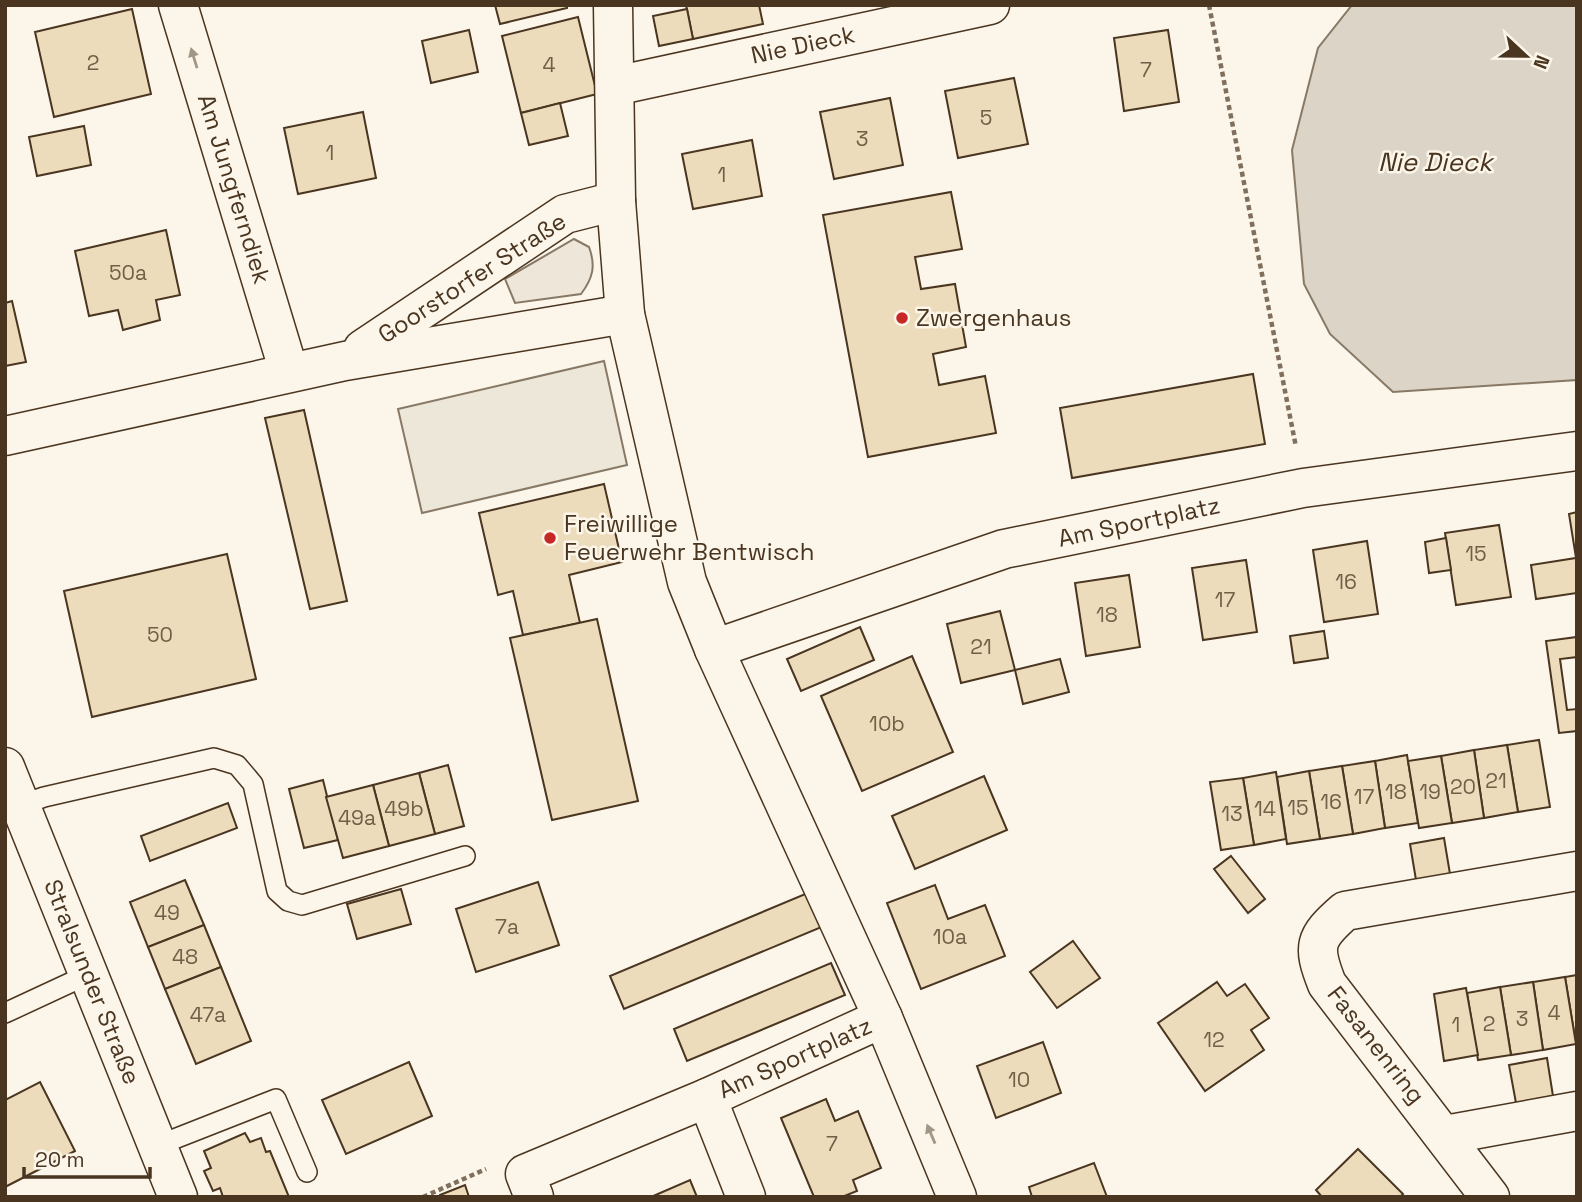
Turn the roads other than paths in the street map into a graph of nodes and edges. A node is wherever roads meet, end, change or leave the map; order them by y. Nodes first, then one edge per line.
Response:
1 (178, 5) edge
2 (613, 5) edge
3 (990, 5) edge
4 (615, 86) junction
5 (616, 201) junction
6 (625, 314) junction
7 (345, 360) junction
8 (289, 372) junction
9 (5, 436) edge
10 (1577, 451) edge
11 (714, 649) junction
12 (5, 767) edge
13 (21, 805) junction
14 (465, 856) dead end
15 (1577, 871) edge
16 (89, 974) junction
17 (5, 1013) edge
18 (883, 1018) junction
19 (706, 1098) junction
20 (1577, 1111) edge
21 (1445, 1135) junction
22 (159, 1145) junction
23 (307, 1172) dead end
24 (530, 1185) edge
25 (178, 1197) edge
26 (746, 1197) edge
27 (957, 1197) edge
28 (1490, 1197) edge

8 -> 1 street, Am Jungferndiek
2 - 4 street
3 - 4 street, Nie Dieck
4 - 5 street
5 - 6 street, Am Sportplatz
5 - 7 street, Goorstorfer Straße
6 - 7 street, Goorstorfer Straße
6 - 11 street, Am Sportplatz
7 - 8 street, Goorstorfer Straße
8 - 9 street, Goorstorfer Straße
10 - 11 street, Am Sportplatz
11 - 18 street, Am Sportplatz
12 - 13 street, Stralsunder Straße
13 - 14 lane
13 - 16 street, Stralsunder Straße
15 - 21 street, Fasanenring
16 - 17 lane
16 - 22 street, Stralsunder Straße
18 - 19 street, Am Sportplatz
27 -> 18 street, Am Sportplatz
19 - 24 street, Am Sportplatz
19 - 26 street, Am Sportplatz
20 - 21 street
21 - 28 street, Fasanenring
22 - 23 lane
22 - 25 street, Stralsunder Straße

